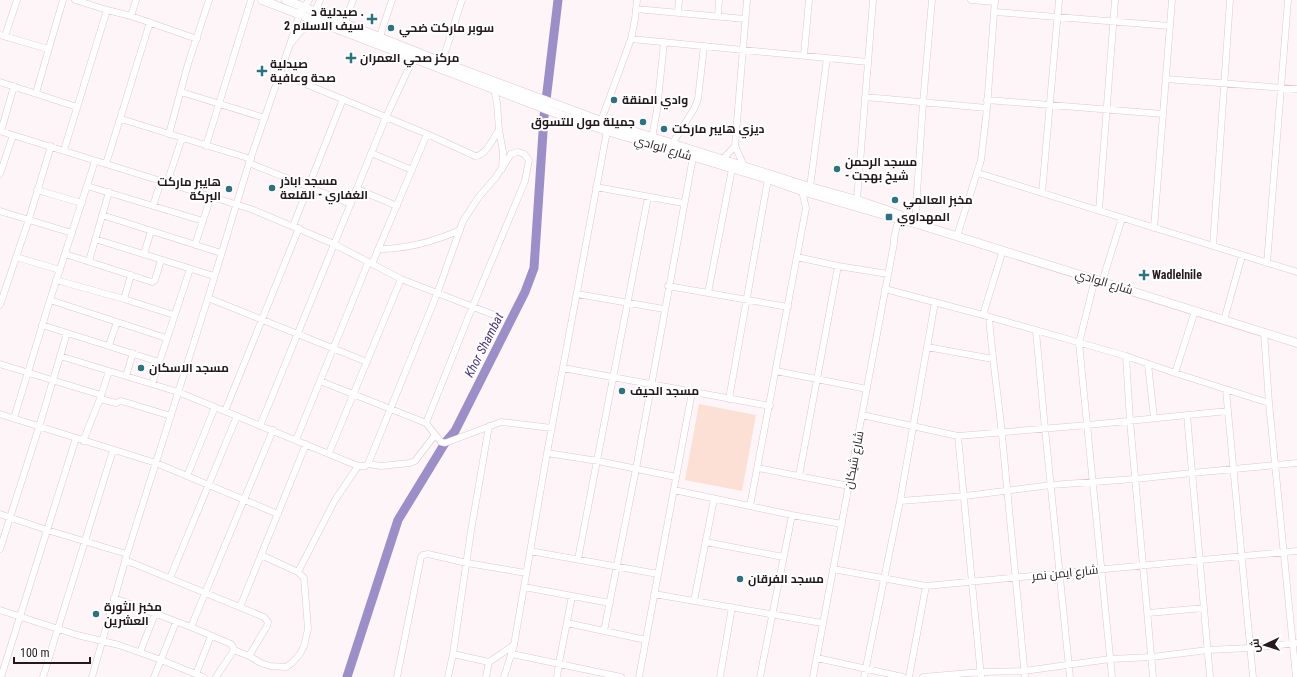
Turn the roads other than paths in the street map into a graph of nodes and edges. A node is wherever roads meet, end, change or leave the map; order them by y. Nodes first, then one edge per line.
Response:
1 (17, 0) edge
2 (63, 0) edge
3 (75, 0) edge
4 (136, 0) edge
5 (209, 0) edge
6 (251, 0) edge
7 (262, 0) edge
8 (286, 0) edge
9 (320, 0) edge
10 (353, 0) edge
11 (392, 0) edge
12 (462, 0) edge
13 (637, 0) edge
14 (679, 0) edge
15 (719, 0) edge
16 (746, 0) edge
17 (809, 0) edge
18 (873, 0) edge
19 (932, 0) edge
20 (971, 0) edge
21 (1059, 0) edge
22 (1115, 0) edge
23 (1172, 0) edge
24 (1230, 0) edge
25 (1288, 0) edge
26 (995, 1) edge
27 (304, 7) edge
28 (636, 8) junction
29 (107, 10) junction
30 (678, 12) junction
31 (995, 12) junction
32 (314, 15) junction
33 (131, 16) junction
34 (718, 16) junction
35 (1058, 16) junction
36 (745, 19) junction
37 (150, 22) junction
38 (1113, 22) junction
39 (345, 23) junction
40 (1170, 26) junction
41 (2, 36) edge
42 (380, 36) junction
43 (197, 39) junction
44 (631, 39) junction
45 (664, 42) junction
46 (290, 44) junction
47 (704, 46) junction
48 (48, 49) junction
49 (743, 50) junction
50 (804, 56) junction
51 (827, 58) junction
52 (413, 59) junction
53 (442, 62) junction
54 (868, 62) junction
55 (280, 73) junction
56 (1166, 79) junction
57 (0, 82) edge
58 (1224, 84) junction
59 (14, 86) junction
60 (1281, 88) junction
61 (494, 89) junction
62 (1297, 89) edge
63 (181, 92) junction
64 (36, 93) junction
65 (865, 97) junction
66 (342, 99) junction
67 (987, 100) junction
68 (534, 101) junction
69 (923, 103) junction
70 (219, 104) junction
71 (1049, 105) junction
72 (77, 107) junction
73 (987, 108) junction
74 (1107, 109) junction
75 (562, 112) junction
76 (1163, 114) junction
77 (386, 117) junction
78 (265, 118) junction
79 (121, 119) junction
80 (601, 121) junction
81 (499, 130) junction
82 (0, 131) edge
83 (607, 131) junction
84 (169, 134) junction
85 (427, 134) junction
86 (12, 135) junction
87 (182, 138) junction
88 (652, 138) junction
89 (672, 144) junction
90 (51, 146) junction
91 (206, 146) junction
92 (735, 146) junction
93 (64, 150) junction
94 (371, 153) junction
95 (693, 157) junction
96 (95, 160) junction
97 (722, 160) junction
98 (250, 161) junction
99 (106, 164) junction
100 (744, 166) junction
101 (502, 169) junction
102 (732, 169) junction
103 (412, 170) junction
104 (978, 173) junction
105 (0, 174) edge
106 (768, 179) junction
107 (164, 182) junction
108 (87, 186) junction
109 (308, 186) junction
110 (596, 187) junction
111 (805, 188) junction
112 (357, 189) junction
113 (37, 190) junction
114 (109, 192) junction
115 (1042, 194) junction
116 (211, 196) junction
117 (648, 197) junction
118 (857, 200) junction
119 (82, 203) junction
120 (683, 203) junction
121 (236, 204) junction
122 (351, 204) junction
123 (154, 206) junction
124 (397, 206) junction
125 (1099, 210) junction
126 (0, 211) edge
127 (102, 215) junction
128 (901, 217) junction
129 (1122, 218) junction
130 (28, 220) junction
131 (203, 221) junction
132 (913, 222) junction
133 (296, 227) junction
134 (1154, 228) junction
135 (460, 230) junction
136 (151, 231) junction
137 (72, 233) junction
138 (957, 236) junction
139 (95, 239) junction
140 (334, 244) junction
141 (195, 245) junction
142 (1212, 246) junction
143 (379, 249) junction
144 (1003, 250) junction
145 (221, 253) junction
146 (65, 254) junction
147 (144, 254) junction
148 (1242, 256) junction
149 (16, 257) junction
150 (797, 257) junction
151 (162, 260) junction
152 (89, 261) junction
153 (1267, 263) junction
154 (370, 264) junction
155 (838, 266) junction
156 (190, 269) junction
157 (60, 270) junction
158 (1297, 272) edge
159 (888, 274) junction
160 (131, 275) junction
161 (214, 276) junction
162 (401, 279) junction
163 (56, 280) junction
164 (1099, 280) junction
165 (668, 286) junction
166 (3, 287) edge
167 (885, 289) junction
168 (708, 293) junction
169 (437, 294) junction
170 (577, 294) junction
171 (208, 298) junction
172 (124, 299) junction
173 (50, 300) junction
174 (747, 300) junction
175 (934, 302) junction
176 (627, 303) junction
177 (0, 305) edge
178 (788, 307) junction
179 (472, 308) junction
180 (664, 309) junction
181 (1194, 311) junction
182 (174, 315) junction
183 (494, 316) dead end
184 (986, 316) junction
185 (262, 320) junction
186 (1224, 320) junction
187 (117, 322) junction
188 (42, 325) junction
189 (1036, 331) junction
190 (1264, 332) junction
191 (67, 333) junction
192 (298, 334) junction
193 (166, 338) junction
194 (1079, 343) junction
195 (1297, 343) edge
196 (109, 345) junction
197 (927, 347) junction
198 (333, 348) junction
199 (133, 353) junction
200 (60, 356) junction
201 (1126, 356) junction
202 (992, 359) junction
203 (159, 362) junction
204 (367, 362) junction
205 (0, 364) edge
206 (1148, 364) junction
207 (563, 368) junction
208 (109, 371) junction
209 (776, 371) junction
210 (28, 373) junction
211 (1175, 373) junction
212 (126, 376) junction
213 (613, 378) junction
214 (817, 379) junction
215 (53, 380) junction
216 (320, 381) junction
217 (152, 384) junction
218 (651, 384) junction
219 (867, 389) junction
220 (1226, 390) junction
221 (178, 392) junction
222 (692, 392) junction
223 (353, 394) junction
224 (101, 397) junction
225 (729, 399) junction
226 (1269, 403) junction
227 (770, 406) junction
228 (216, 408) junction
229 (390, 408) junction
230 (225, 411) junction
231 (1228, 412) junction
232 (862, 415) junction
233 (1187, 415) junction
234 (0, 416) edge
235 (170, 416) junction
236 (237, 416) junction
237 (14, 418) junction
238 (1154, 418) junction
239 (1130, 421) junction
240 (426, 423) junction
241 (260, 426) junction
242 (489, 426) junction
243 (913, 426) junction
244 (1088, 426) junction
245 (39, 427) junction
246 (552, 428) junction
247 (1045, 429) junction
248 (273, 430) junction
249 (1002, 433) junction
250 (435, 435) junction
251 (958, 436) junction
252 (76, 438) junction
253 (296, 440) junction
254 (83, 441) junction
255 (306, 444) junction
256 (113, 450) junction
257 (329, 453) junction
258 (547, 453) junction
259 (598, 461) junction
260 (156, 463) junction
261 (1297, 463) edge
262 (368, 464) junction
263 (358, 466) junction
264 (1275, 466) junction
265 (758, 468) junction
266 (636, 469) junction
267 (1233, 470) junction
268 (1192, 473) junction
269 (187, 476) junction
270 (799, 476) junction
271 (676, 477) junction
272 (1135, 479) junction
273 (1093, 483) junction
274 (1051, 485) junction
275 (208, 486) junction
276 (849, 486) junction
277 (674, 490) junction
278 (1007, 490) junction
279 (965, 496) junction
280 (714, 499) junction
281 (244, 500) junction
282 (900, 501) junction
283 (750, 506) junction
284 (0, 514) edge
285 (278, 514) junction
286 (792, 515) junction
287 (10, 517) junction
288 (842, 524) junction
289 (47, 530) junction
290 (85, 541) junction
291 (706, 542) junction
292 (0, 549) edge
293 (530, 551) junction
294 (1297, 551) edge
295 (1284, 552) junction
296 (261, 556) junction
297 (1242, 556) junction
298 (126, 557) junction
299 (783, 557) junction
300 (578, 559) junction
301 (1199, 559) junction
302 (467, 563) junction
303 (1144, 565) junction
304 (617, 566) junction
305 (833, 569) junction
306 (1102, 569) junction
307 (298, 572) junction
308 (526, 573) junction
309 (1060, 573) junction
310 (658, 574) junction
311 (170, 578) junction
312 (884, 578) junction
313 (1016, 578) junction
314 (971, 582) junction
315 (926, 586) junction
316 (524, 587) junction
317 (206, 593) junction
318 (654, 594) junction
319 (572, 596) junction
320 (114, 598) junction
321 (694, 601) junction
322 (610, 602) junction
323 (240, 607) junction
324 (732, 607) junction
325 (1204, 608) junction
326 (0, 610) edge
327 (1148, 613) junction
328 (155, 614) junction
329 (772, 614) junction
330 (20, 616) junction
331 (176, 622) junction
332 (567, 623) junction
333 (822, 624) junction
334 (191, 627) junction
335 (58, 628) junction
336 (604, 631) junction
337 (211, 636) junction
338 (646, 640) junction
339 (102, 641) junction
340 (1295, 644) edge
341 (514, 645) junction
342 (1250, 648) junction
343 (234, 650) junction
344 (1208, 650) junction
345 (140, 652) junction
346 (453, 654) junction
347 (512, 654) junction
348 (249, 656) junction
349 (1152, 657) junction
350 (817, 658) junction
351 (1110, 659) junction
352 (161, 660) junction
353 (489, 662) junction
354 (559, 663) junction
355 (1069, 664) junction
356 (866, 669) junction
357 (196, 674) junction
358 (594, 674) edge
359 (1024, 674) edge
360 (981, 675) edge
361 (938, 676) edge
362 (1, 677) edge
363 (43, 677) edge
364 (92, 677) edge
365 (154, 677) edge
366 (203, 677) edge
367 (216, 677) edge
368 (397, 677) edge
369 (448, 677) edge
370 (486, 677) edge
371 (504, 677) edge
372 (557, 677) edge
373 (621, 677) edge
374 (639, 677) edge
375 (720, 677) edge
376 (760, 677) edge
377 (813, 677) edge
378 (864, 677) edge
379 (903, 677) edge
380 (909, 677) edge
381 (923, 677) edge
382 (1070, 677) edge
383 (1112, 677) edge
384 (1153, 677) edge
385 (1210, 677) edge
386 (1253, 677) edge
387 (1296, 677) edge

1 - 41 street
2 - 48 street
3 - 29 street
4 - 33 street
5 - 43 street
6 - 70 street
7 - 27 main road, شارع الوادي
8 - 27 main road, شارع الوادي
9 - 32 street
10 - 39 street
11 - 42 street
12 - 53 street
13 - 28 street
14 - 30 street
15 - 34 street
16 - 36 street
17 - 50 street
18 - 54 street
19 - 69 street
20 - 26 street
21 - 35 street
22 - 38 street
23 - 40 street
24 - 58 street
25 - 60 street
26 - 31 street
27 - 32 main road, شارع الوادي
27 - 46 street
28 - 30 street
28 - 44 street
29 - 33 street
29 - 72 street
30 - 34 street
31 - 35 street
31 - 67 street
32 - 39 main road, شارع الوادي
32 - 46 street
32 - 52 main road, شارع الوادي
33 - 37 street
34 - 36 street
35 - 38 street
35 - 71 street
36 - 49 street
37 - 43 street
37 - 79 street
38 - 40 street
38 - 74 street
39 - 42 main road, شارع الوادي
40 - 56 street
41 - 48 street
42 - 53 main road, شارع الوادي
43 - 63 street
44 - 45 street
44 - 80 street
45 - 47 street
45 - 88 street
46 - 55 street
47 - 49 street
47 - 89 street
48 - 64 street
49 - 50 street
49 - 92 street
50 - 51 street
51 - 54 street
51 - 111 street
52 - 61 main road, شارع الوادي
52 - 77 street
53 - 68 main road, شارع الوادي
54 - 65 street
55 - 66 street
55 - 78 street
56 - 58 street
56 - 76 street
57 - 59 street
58 - 60 street
58 - 142 street
59 - 64 street
59 - 82 street
60 - 62 street
60 - 153 street
61 - 68 main road, شارع الوادي
61 - 81 street
63 - 70 street
63 - 84 street
64 - 72 street
65 - 69 street
65 - 118 street
66 - 77 street
66 - 109 street
67 - 71 street
67 - 73 street
68 - 75 main road, شارع الوادي
69 - 73 street
69 - 132 street
70 - 78 street
70 - 91 street
71 - 74 street
71 - 115 street
72 - 93 street
73 - 104 street
74 - 76 street
74 - 125 street
75 - 80 main road, شارع الوادي
75 - 83 main road, شارع الوادي
76 - 134 street
77 - 85 street
77 - 94 street
78 - 98 street
79 - 84 street
79 - 99 street
80 - 88 main road, شارع الوادي
81 - 85 street
81 - 101 street
82 - 86 street
83 - 95 main road, شارع الوادي
83 - 110 street
84 - 87 street
85 - 103 street
86 - 90 street
86 - 105 street
87 - 91 street
87 - 107 street
88 - 89 main road, شارع الوادي
89 - 97 main road, شارع الوادي
90 - 93 street
90 - 113 street
91 - 98 street
92 - 97 street
92 - 100 street
93 - 96 street
94 - 103 street
94 - 112 street
95 - 102 main road, شارع الوادي
95 - 120 street
96 - 99 street
96 - 108 street
97 - 100 main road, شارع الوادي
98 - 109 street
98 - 121 street
99 - 107 street
100 - 111 main road, شارع الوادي
101 - 135 street
101 - 179 street
102 - 106 main road, شارع الوادي
102 - 168 street
103 - 124 street
104 - 115 street
104 - 138 street
106 - 111 main road, شارع الوادي
106 - 174 street
107 - 116 street
107 - 123 street
108 - 114 street
108 - 119 street
109 - 122 street
109 - 133 street
110 - 117 street
110 - 170 street
111 - 118 main road, شارع الوادي
111 - 128 main road, شارع الوادي
111 - 150 street
112 - 122 street
112 - 124 street
113 - 119 street
113 - 130 street
114 - 123 street
114 - 127 street
115 - 125 street
116 - 121 street
116 - 131 street
117 - 120 street
117 - 176 street
118 - 128 main road, شارع الوادي
119 - 137 street
120 - 165 street
121 - 133 street
121 - 145 street
122 - 140 street
123 - 131 street
124 - 143 street
125 - 129 street
126 - 130 street
127 - 136 street
127 - 139 street
128 - 132 main road, شارع الوادي
128 - 159 street, شارع شيكان
129 - 134 street
129 - 164 street
130 - 137 street
130 - 149 street
131 - 141 street
132 - 138 main road, شارع الوادي
133 - 140 street
133 - 185 street
134 - 142 street
135 - 143 street
135 - 169 street
136 - 141 street
136 - 147 street
137 - 146 street
138 - 144 main road, شارع الوادي
139 - 147 street
139 - 152 street
140 - 154 street
140 - 192 street
141 - 145 street
142 - 148 street
143 - 154 street
144 - 164 main road, شارع الوادي
144 - 184 street
145 - 161 street
146 - 152 street
146 - 157 street
147 - 151 street
148 - 153 street
148 - 186 street
149 - 157 street
149 - 166 street
150 - 155 street
150 - 178 street
151 - 156 street
151 - 160 street
152 - 160 street
153 - 158 street
154 - 162 street
154 - 198 street
155 - 159 street
155 - 214 street
156 - 161 street
156 - 182 street
157 - 163 street
159 - 167 street, شارع شيكان
160 - 172 street
161 - 171 street
162 - 169 street
162 - 204 street
163 - 172 street
163 - 173 street
164 - 181 main road, شارع الوادي
164 - 194 street
165 - 168 street
165 - 180 street
166 - 177 street
167 - 175 street
167 - 219 street, شارع شيكان
168 - 174 street
169 - 179 street
169 - 229 street
170 - 176 street
170 - 207 street
171 - 185 street
171 - 221 street
172 - 182 street
173 - 187 street
173 - 188 street
174 - 178 street
174 - 225 street
175 - 184 street
175 - 197 street
176 - 180 street
176 - 213 street
178 - 209 street
179 - 183 street
179 - 240 street
180 - 218 street
181 - 186 main road, شارع الوادي
181 - 211 street
182 - 193 street
184 - 189 street
184 - 202 street
185 - 192 street
185 - 230 street
186 - 190 main road, شارع الوادي
187 - 193 street
187 - 196 street
188 - 191 street
188 - 210 street
189 - 194 street
189 - 247 street
190 - 195 main road, شارع الوادي
190 - 226 street
191 - 196 street
191 - 200 street
192 - 198 street
192 - 241 street
193 - 203 street
194 - 201 street
194 - 244 street
196 - 199 street
197 - 202 street
197 - 243 street
198 - 204 street
198 - 216 street
199 - 203 street
199 - 212 street
200 - 208 street
200 - 215 street
201 - 206 street
201 - 239 street
202 - 249 street
203 - 217 street
204 - 223 street
205 - 210 street
206 - 211 street
206 - 238 street
207 - 213 street
207 - 246 street
208 - 212 street
208 - 224 street
209 - 214 street
209 - 227 street
210 - 215 street
210 - 237 street
211 - 220 street
212 - 217 street
213 - 218 street
213 - 259 street
214 - 219 street
214 - 270 street
215 - 224 street
215 - 245 street
216 - 223 street
216 - 253 street
217 - 221 street
218 - 222 street
218 - 266 street
219 - 232 street, شارع شيكان
220 - 226 street
220 - 231 street
221 - 228 street
221 - 235 street
222 - 225 street
222 - 271 street
223 - 229 street
223 - 257 street
224 - 235 street
224 - 254 street
225 - 227 street
226 - 264 street
227 - 265 street
228 - 230 street
228 - 269 street
229 - 240 street
229 - 262 street
230 - 236 street
231 - 233 street
231 - 267 street
232 - 243 street
232 - 276 street, شارع شيكان
233 - 238 street
233 - 268 street
234 - 237 street
235 - 260 street
236 - 241 street
236 - 275 street
237 - 245 street
238 - 239 street
239 - 244 street
239 - 272 street
240 - 250 street
241 - 248 street
242 - 246 street
242 - 250 street
242 - 302 street
243 - 251 street
243 - 282 street
244 - 247 street
244 - 273 street
245 - 252 street
245 - 287 street
246 - 258 street
247 - 249 street
247 - 274 street
248 - 253 street
248 - 281 street
249 - 251 street
249 - 278 street
250 - 262 street
251 - 279 street
252 - 254 street
252 - 289 street
253 - 255 street
254 - 256 street
255 - 257 street
255 - 285 street
256 - 260 street
256 - 290 street
257 - 263 street
258 - 259 street
258 - 293 street
259 - 266 street
259 - 300 street
260 - 269 street
260 - 298 street
261 - 264 street
262 - 263 street
263 - 307 street
264 - 267 street
264 - 295 street
265 - 270 street
265 - 283 street
266 - 271 street
266 - 304 street
267 - 268 street
267 - 297 street
268 - 272 street
268 - 301 street
269 - 275 street
270 - 276 street
271 - 277 street
272 - 273 street
272 - 303 street
273 - 274 street
273 - 306 street
274 - 278 street
274 - 309 street
275 - 281 street
275 - 311 street
276 - 288 street, شارع شيكان
277 - 280 street
277 - 310 street
278 - 279 street
278 - 313 street
279 - 282 street
279 - 314 street
280 - 283 street
280 - 291 street
281 - 285 street
281 - 317 street
282 - 312 street
283 - 286 street
284 - 287 street
285 - 296 street
286 - 288 street
286 - 299 street
287 - 289 street
287 - 292 street
288 - 305 street, شارع شيكان
289 - 290 street
289 - 330 street
290 - 298 street
290 - 335 street
291 - 299 street
291 - 321 street
293 - 300 street
293 - 308 street
294 - 295 street, شارع ايمن نمر
295 - 297 street, شارع ايمن نمر
295 - 340 street
296 - 307 street
296 - 323 street
297 - 301 street, شارع ايمن نمر
297 - 342 street
298 - 311 street
298 - 320 street
299 - 329 street
300 - 304 street
301 - 303 street, شارع ايمن نمر
301 - 325 street
302 - 308 street
302 - 346 street
302 - 368 street
303 - 306 street, شارع ايمن نمر
303 - 327 street
304 - 310 street
304 - 322 street
305 - 312 street, شارع ايمن نمر
305 - 333 street, شارع شيكان
306 - 309 street, شارع ايمن نمر
306 - 351 street
307 - 348 street
308 - 316 street
309 - 313 street, شارع ايمن نمر
309 - 355 street
310 - 318 street
311 - 317 street
312 - 315 street, شارع ايمن نمر
312 - 356 street
313 - 314 street, شارع ايمن نمر
313 - 359 street
314 - 315 street, شارع ايمن نمر
314 - 360 street
315 - 380 street
316 - 319 street
316 - 341 street
317 - 323 street
317 - 334 street
318 - 321 street
318 - 338 street
319 - 322 street
319 - 332 street
320 - 328 street
320 - 339 street
321 - 324 street
322 - 336 street
323 - 348 street
324 - 329 street
324 - 375 street
325 - 327 street
325 - 344 street
326 - 330 street
327 - 349 street
328 - 331 street
328 - 345 street
329 - 333 street
329 - 376 street
330 - 335 street
330 - 362 street
331 - 334 street
331 - 352 street
332 - 336 street
332 - 354 street
333 - 350 street, شارع شيكان
334 - 337 street
335 - 339 street
335 - 363 street
336 - 338 street
337 - 343 street
337 - 357 street
338 - 374 street
339 - 345 street
339 - 364 street
340 - 342 street
340 - 387 street
341 - 347 street
341 - 353 street
342 - 344 street
342 - 386 street
343 - 348 street
343 - 367 street
344 - 349 street
344 - 385 street
345 - 352 street
346 - 353 street
346 - 369 street
347 - 354 street
347 - 371 street
349 - 351 street
349 - 384 street
350 - 356 street
350 - 377 street, شارع شيكان
351 - 355 street
351 - 383 street
352 - 357 street
352 - 365 street
353 - 370 street
354 - 358 street
354 - 372 street
355 - 359 street
355 - 382 street
356 - 378 street
356 - 379 street
357 - 366 street
358 - 373 street
359 - 360 street
360 - 361 street
361 - 381 street

